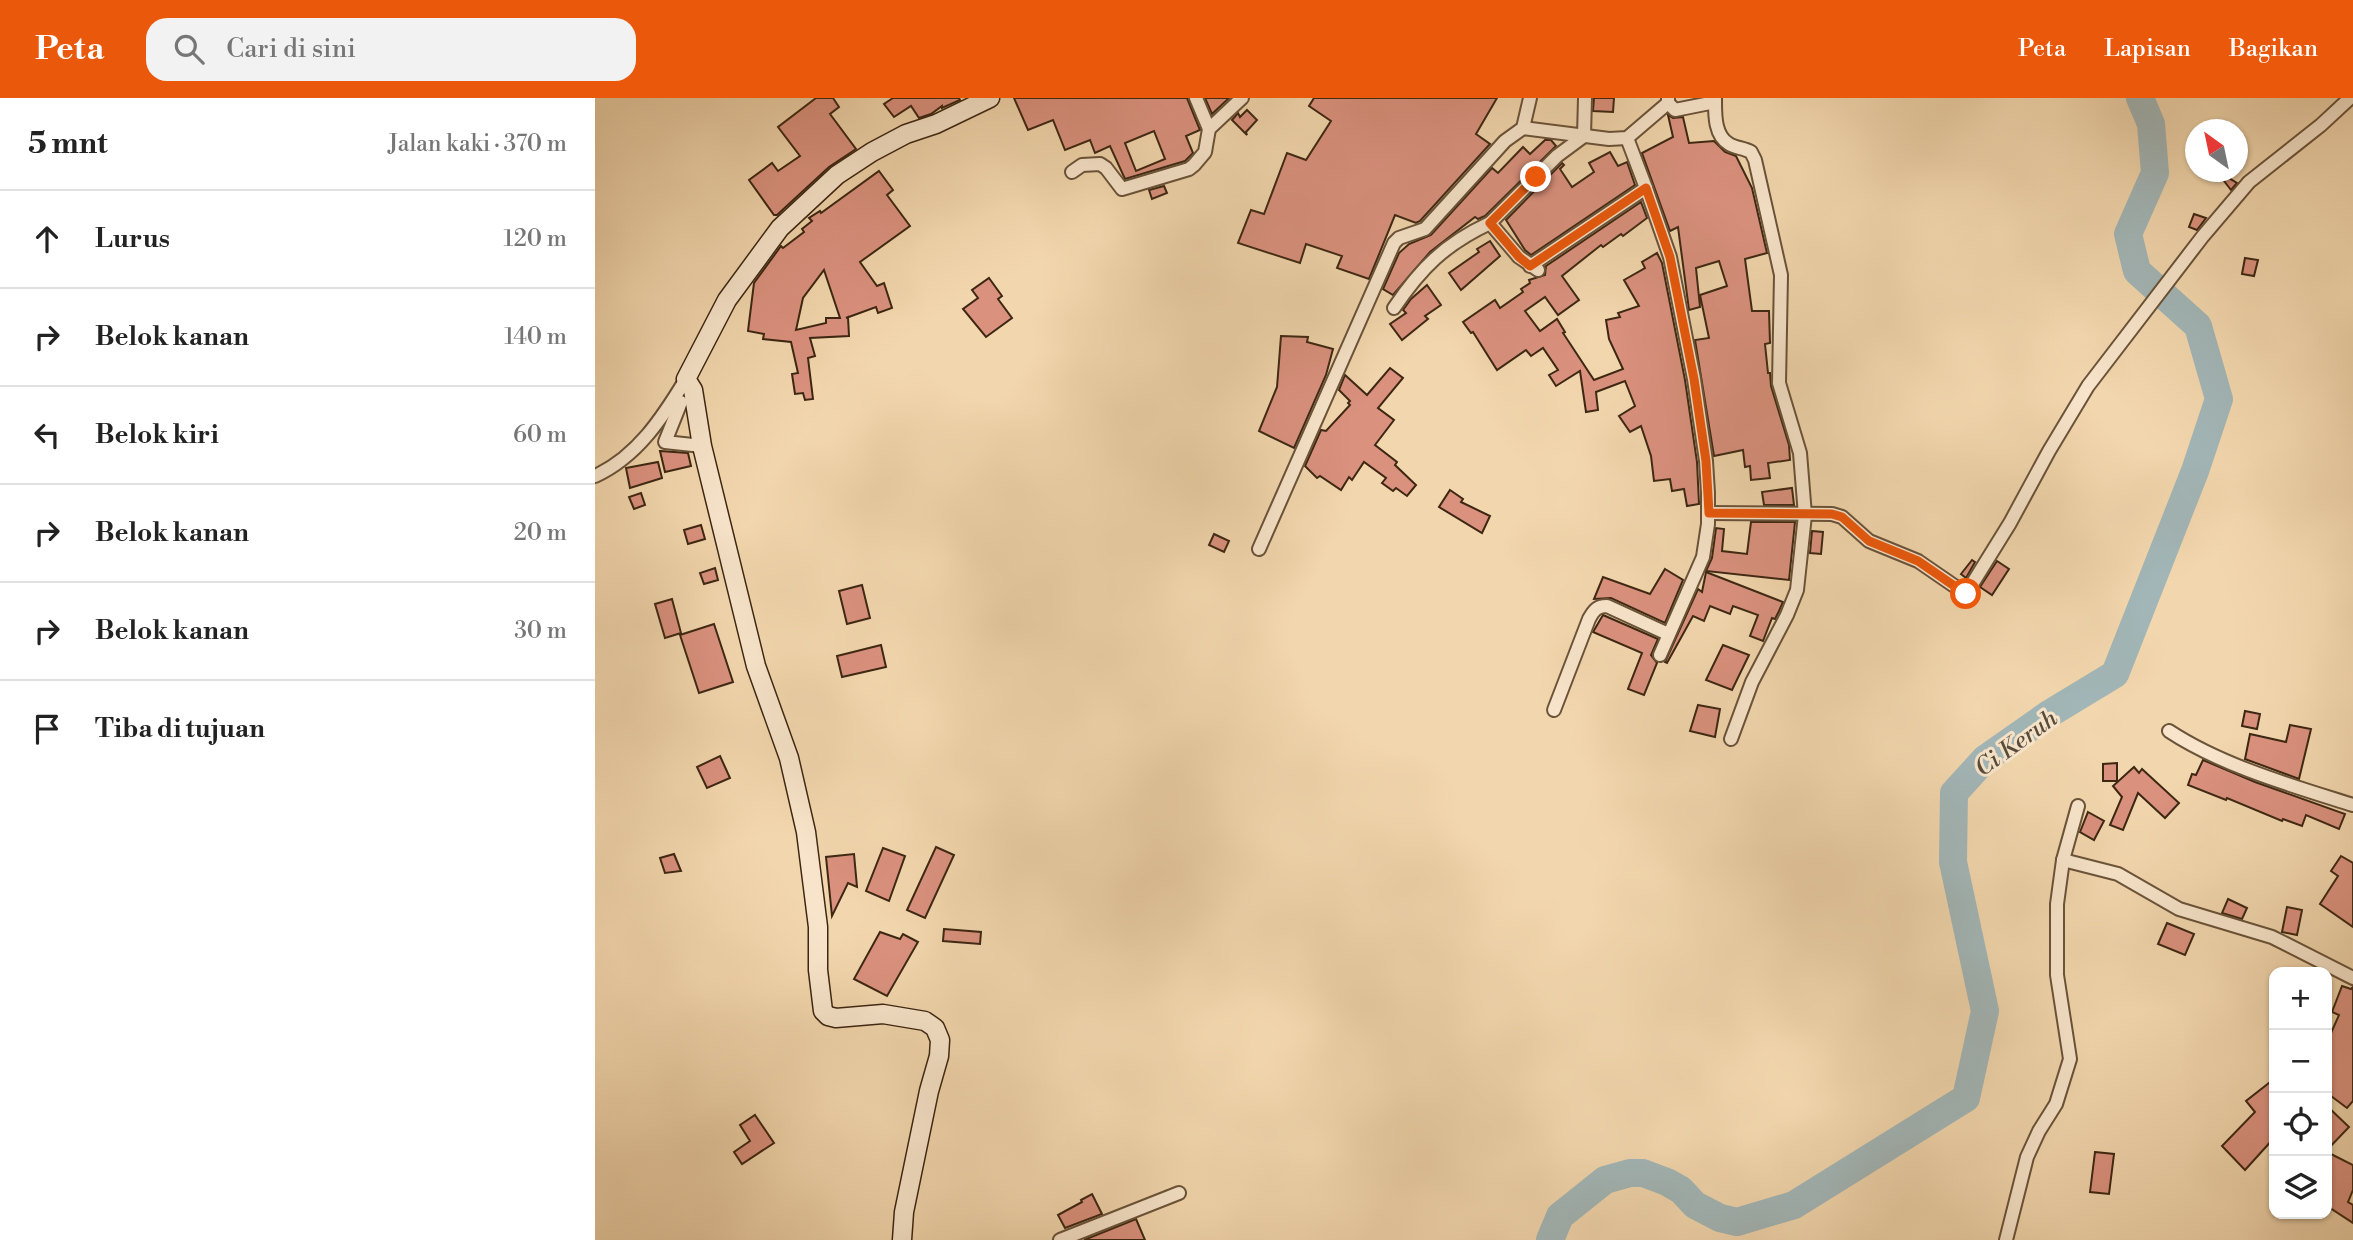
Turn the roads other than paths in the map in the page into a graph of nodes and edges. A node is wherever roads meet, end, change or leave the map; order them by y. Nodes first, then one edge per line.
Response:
1 (990, 98) edge
2 (1196, 98) edge
3 (1241, 98) edge
4 (1529, 98) edge
5 (1585, 98) edge
6 (2350, 98) edge
7 (1715, 100) edge
8 (1668, 101) edge
9 (1523, 128) junction
10 (1209, 129) junction
11 (1584, 136) junction
12 (1627, 138) junction
13 (1072, 173) dead end
14 (1646, 188) junction
15 (1490, 223) junction
16 (1394, 309) dead end
17 (686, 379) junction
18 (696, 404) junction
19 (702, 446) junction
20 (595, 476) edge
21 (1709, 513) junction
22 (1805, 515) junction
23 (1259, 550) dead end
24 (1668, 634) junction
25 (1660, 655) dead end
26 (1554, 710) dead end
27 (2169, 732) dead end
28 (1731, 739) dead end
29 (2353, 804) edge
30 (2078, 806) dead end
31 (2063, 860) junction
32 (2353, 978) edge
33 (1179, 1193) dead end
34 (902, 1240) edge
35 (1060, 1240) edge
36 (2006, 1240) edge

1 - 17 street
2 - 10 street
3 - 10 street
4 - 9 street
5 - 11 street
6 - 22 street
7 - 8 street
7 - 22 street
8 - 12 street
9 - 11 street
9 - 23 street
10 - 13 street
11 - 12 street
11 - 15 street
12 - 14 street
14 - 15 street
14 - 21 street
15 - 16 street
17 - 18 street
17 - 20 street
18 - 19 street
18 - 19 street
19 - 34 street
21 - 22 street
21 - 24 street
22 - 28 street
24 - 25 street
24 - 26 street
27 - 29 street
30 - 31 street
31 - 32 street
31 - 36 street
33 - 35 street

